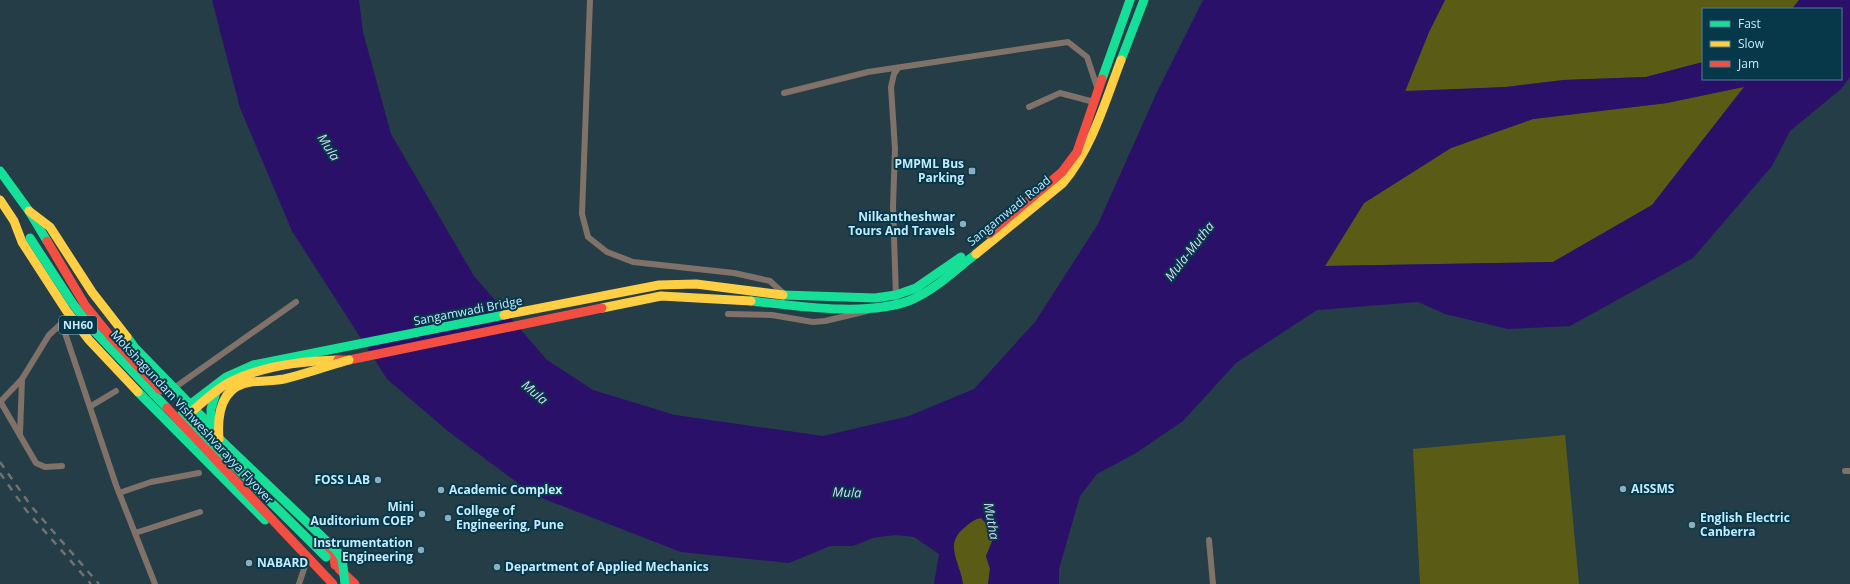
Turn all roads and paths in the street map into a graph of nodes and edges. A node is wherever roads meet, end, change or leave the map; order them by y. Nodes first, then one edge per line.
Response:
1 (590, 0) edge
2 (1130, 0) edge
3 (1144, 0) edge
4 (898, 68) junction
5 (1098, 90) junction
6 (784, 93) dead end
7 (1094, 102) junction
8 (1029, 107) dead end
9 (0, 171) edge
10 (0, 200) edge
11 (29, 212) junction
12 (14, 221) junction
13 (785, 294) junction
14 (896, 294) junction
15 (296, 302) dead end
16 (897, 304) junction
17 (783, 305) joint
18 (878, 308) junction
19 (70, 314) junction
20 (728, 314) dead end
21 (62, 324) junction
22 (349, 360) junction
23 (22, 379) junction
24 (228, 380) junction
25 (174, 388) junction
26 (116, 391) dead end
27 (216, 392) junction
28 (0, 401) edge
29 (91, 406) junction
30 (192, 407) junction
31 (176, 420) junction
32 (212, 427) junction
33 (20, 434) junction
34 (219, 438) junction
35 (62, 466) dead end
36 (199, 473) dead end
37 (218, 473) junction
38 (119, 493) junction
39 (200, 512) dead end
40 (135, 533) junction
41 (1209, 540) dead end
42 (306, 563) junction
43 (335, 566) junction
44 (155, 584) edge
45 (299, 584) edge
46 (326, 584) edge
47 (333, 584) edge
48 (345, 584) edge
49 (355, 584) edge
50 (1213, 584) edge

1 - 13 street
2 - 5 main road, Sangamwadi Road
3 - 16 main road, Sangamwadi Road
4 - 5 street
4 - 6 street
4 - 14 street
5 - 7 main road, Sangamwadi Road
7 - 8 street
7 - 14 main road, Sangamwadi Road
9 - 11 main road, Mokshagundam Vishweshvarayya Flyover
10 - 12 main road, NH60
11 - 25 main road
11 - 31 main road, Mokshagundam Vishweshvarayya Flyover, bridge
12 - 19 main road, NH60
12 - 47 main road, Mokshagundam Vishweshvarayya Flyover, bridge
13 - 14 main road, Sangamwadi Road
13 - 24 main road, Sangamwadi Bridge
14 - 16 street
15 - 25 street
16 - 18 main road, Sangamwadi Road
17 - 18 main road, Sangamwadi Road
17 - 22 main road, Sangamwadi Bridge
18 - 20 street
19 - 21 street
19 - 31 main road, NH60
21 - 23 street
21 - 29 street
22 - 24 main road, Sangamwadi Bridge
22 - 34 main road, bridge
23 - 28 street
23 - 33 street
24 - 27 main road, Sangamwadi Bridge
24 - 30 main road, Sangamwadi Bridge
25 - 30 main road
26 - 29 street
27 - 30 main road, Sangamwadi Bridge
27 - 32 main road
28 - 33 street
29 - 38 street
30 - 31 main road, Sangamwadi Bridge
30 - 32 main road
31 - 34 main road, Mokshagundam Vishweshvarayya Flyover, bridge
31 - 37 main road, NH60
31 - 37 main road
31 - 43 main road, Mokshagundam Vishweshvarayya Flyover, bridge
32 - 43 main road
33 - 35 street
34 - 48 main road, Mokshagundam Vishweshvarayya Flyover, bridge
36 - 38 street
37 - 42 main road, NH60
38 - 40 street
39 - 40 street
40 - 44 street
41 - 50 street
42 - 45 street
42 - 46 main road, NH60
43 - 49 main road, Mokshagundam Vishweshvarayya Flyover

